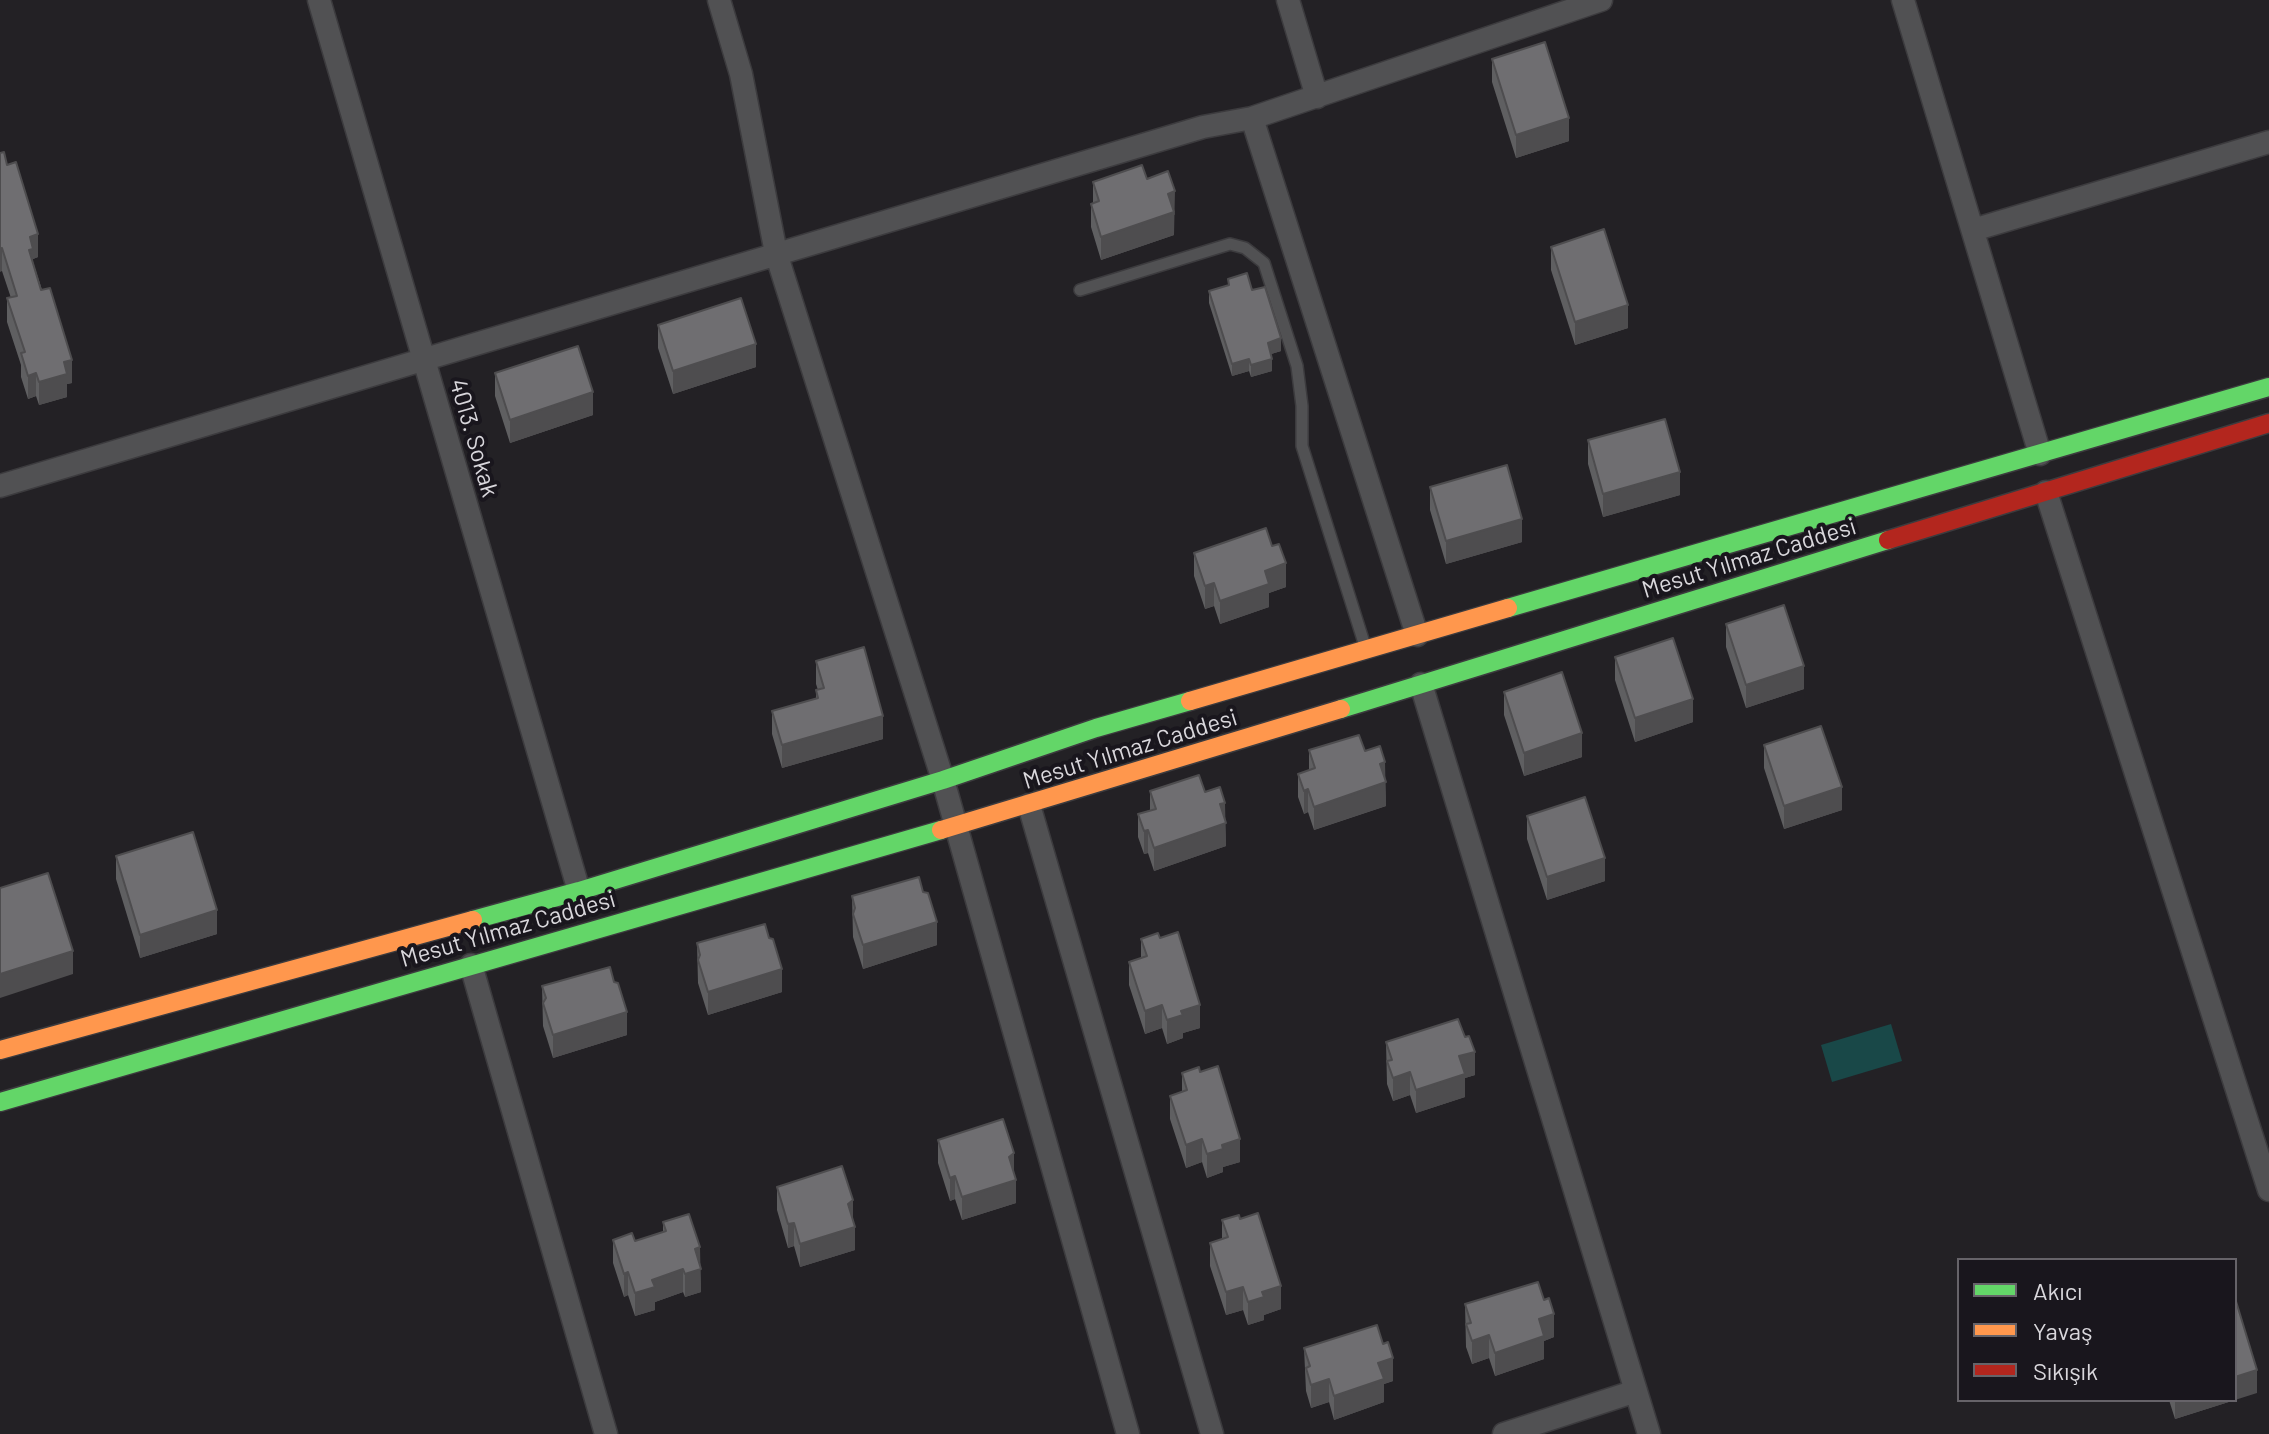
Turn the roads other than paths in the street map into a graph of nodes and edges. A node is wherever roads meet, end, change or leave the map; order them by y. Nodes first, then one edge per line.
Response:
1 (319, 0) edge
2 (719, 0) edge
3 (1288, 0) edge
4 (1601, 0) edge
5 (1903, 0) edge
6 (1317, 97) junction
7 (1252, 118) junction
8 (2269, 142) edge
9 (1973, 230) junction
10 (776, 253) junction
11 (1080, 290) dead end
12 (424, 358) junction
13 (2269, 387) edge
14 (2269, 423) edge
15 (2040, 454) junction
16 (0, 486) edge
17 (2046, 492) junction
18 (1417, 635) junction
19 (1366, 650) junction
20 (1421, 684) junction
21 (943, 780) junction
22 (1029, 805) junction
23 (953, 825) junction
24 (579, 891) junction
25 (471, 965) junction
26 (0, 1050) edge
27 (0, 1102) edge
28 (2269, 1190) edge
29 (1636, 1391) junction
30 (606, 1434) edge
31 (1128, 1434) edge
32 (1212, 1434) edge
33 (1504, 1434) edge
34 (1649, 1434) edge

1 - 12 street, 4013. Sokak
2 - 10 street
3 - 6 street
4 - 6 street
5 - 9 street
6 - 7 street
7 - 10 street
7 - 18 street
8 - 9 street
9 - 15 street
10 - 12 street
10 - 21 street
11 - 19 lane
12 - 16 street
12 - 24 street, 4013. Sokak
13 - 15 main road, Mesut Yılmaz Caddesi
14 - 17 main road, Mesut Yılmaz Caddesi
15 - 18 main road, Mesut Yılmaz Caddesi
17 - 20 main road, Mesut Yılmaz Caddesi
17 - 28 street
18 - 19 main road, Mesut Yılmaz Caddesi
19 - 21 main road, Mesut Yılmaz Caddesi
20 - 22 main road, Mesut Yılmaz Caddesi
20 - 29 street
21 - 23 street
21 - 24 main road, Mesut Yılmaz Caddesi
22 - 23 main road, Mesut Yılmaz Caddesi
22 - 32 street
23 - 25 main road, Mesut Yılmaz Caddesi
23 - 31 street
24 - 26 main road, Mesut Yılmaz Caddesi
25 - 27 main road, Mesut Yılmaz Caddesi
25 - 30 street
29 - 33 street
29 - 34 street

